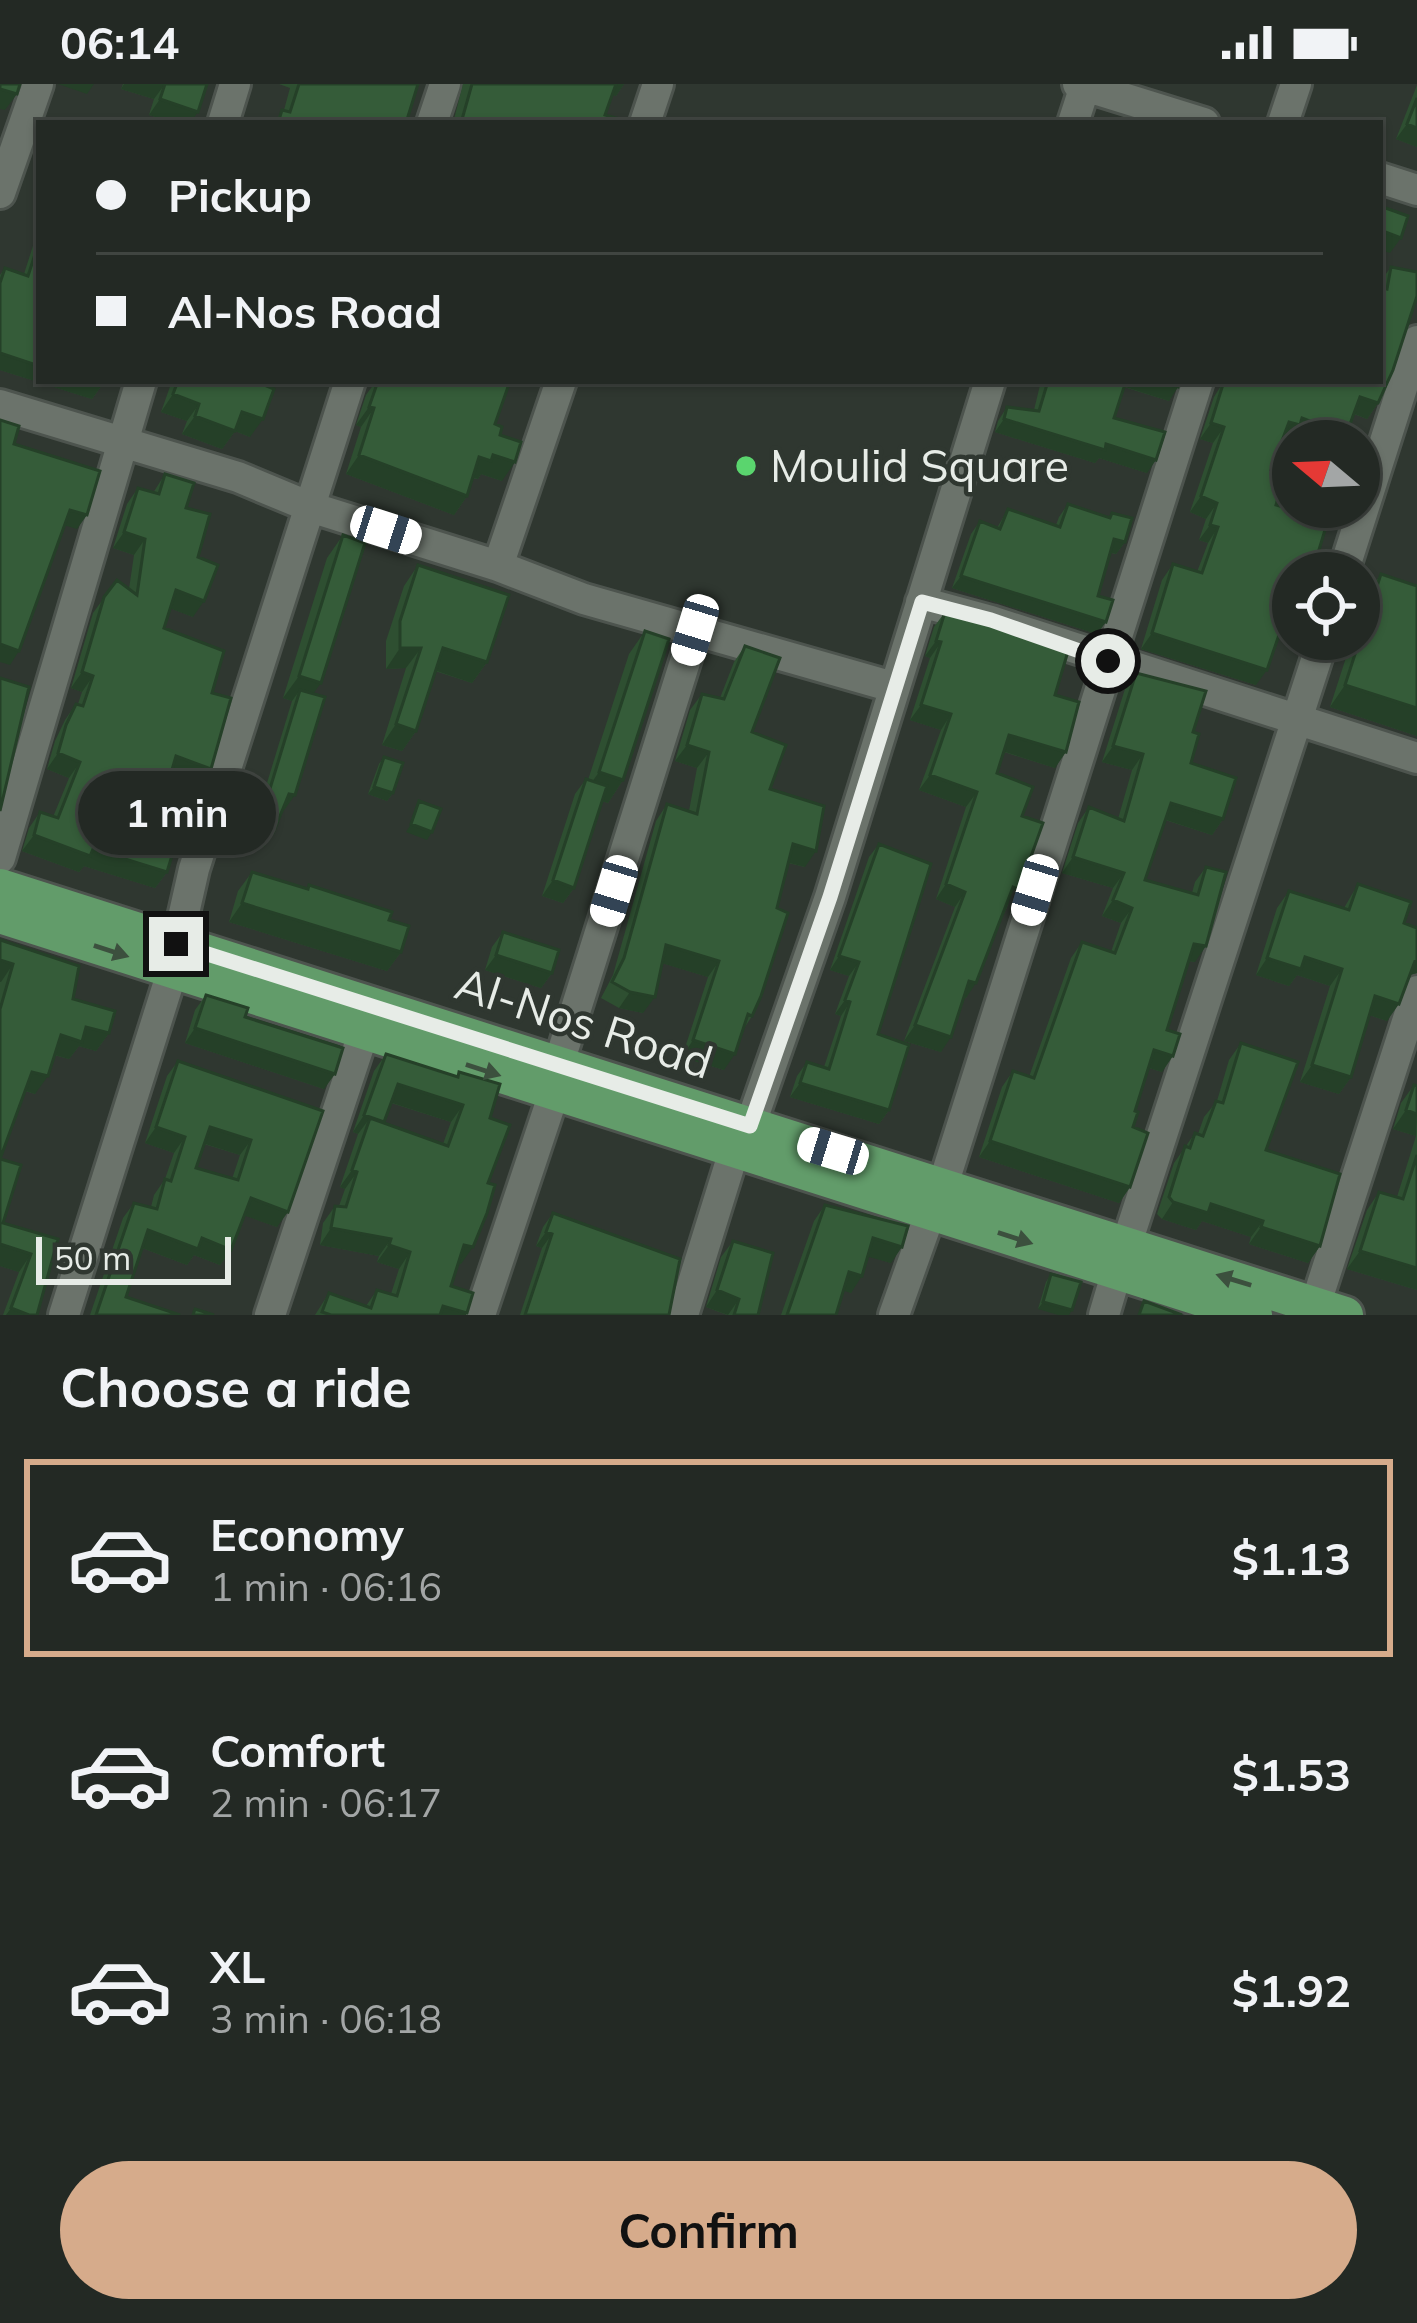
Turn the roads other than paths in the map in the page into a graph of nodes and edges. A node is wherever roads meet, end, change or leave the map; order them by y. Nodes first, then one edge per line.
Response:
1 (38, 84) edge
2 (235, 84) edge
3 (445, 84) edge
4 (658, 84) edge
5 (1296, 84) edge
6 (1081, 85) edge
7 (224, 120) edge
8 (433, 120) edge
9 (646, 120) edge
10 (1074, 120) edge
11 (1194, 120) edge
12 (1284, 120) edge
13 (1383, 179) edge
14 (1417, 190) edge
15 (0, 193) edge
16 (1417, 341) edge
17 (140, 384) edge
18 (349, 384) edge
19 (560, 384) edge
20 (990, 384) edge
21 (1197, 384) edge
22 (0, 405) edge
23 (121, 440) junction
24 (310, 507) junction
25 (1350, 552) edge
26 (498, 566) junction
27 (922, 602) junction
28 (695, 630) junction
29 (1318, 660) edge
30 (1108, 661) junction
31 (893, 687) junction
32 (1300, 718) junction
33 (1417, 758) edge
34 (0, 858) edge
35 (0, 887) edge
36 (0, 915) edge
37 (174, 958) junction
38 (1417, 991) edge
39 (364, 1031) junction
40 (556, 1080) junction
41 (742, 1138) junction
42 (937, 1198) junction
43 (1122, 1259) junction
44 (1330, 1310) edge
45 (64, 1315) edge
46 (270, 1315) edge
47 (480, 1315) edge
48 (683, 1315) edge
49 (895, 1315) edge
50 (1104, 1315) edge
51 (1254, 1315) edge

1 - 15 street
2 - 7 street
3 - 8 street
4 - 9 street
5 - 12 street
6 - 10 street
6 - 11 street
13 - 14 street
16 - 25 street
17 - 23 street
18 - 24 street
19 - 26 street
20 - 27 street
21 - 30 street
22 - 23 street
23 - 24 street
23 - 34 street
24 - 26 street
24 - 37 street
26 - 28 street
27 - 30 street
27 - 31 street
28 - 31 street
28 - 40 street
29 - 32 street
30 - 32 street
30 - 42 street
31 - 41 street
32 - 33 street
32 - 43 street
35 - 37 main road, Al-Nos Road
36 -> 37 main road, Al-Nos Road
37 - 39 main road, Al-Nos Road
37 - 40 main road, Al-Nos Road
37 - 45 street
38 - 44 street
39 -> 40 main road, Al-Nos Road
39 - 46 street
40 - 41 main road, Al-Nos Road
40 - 47 street
41 - 42 main road, Al-Nos Road
41 - 48 street
42 - 43 main road, Al-Nos Road
42 - 49 street
44 -> 43 main road, Al-Nos Road
43 - 50 street
43 - 51 main road, Al-Nos Road

